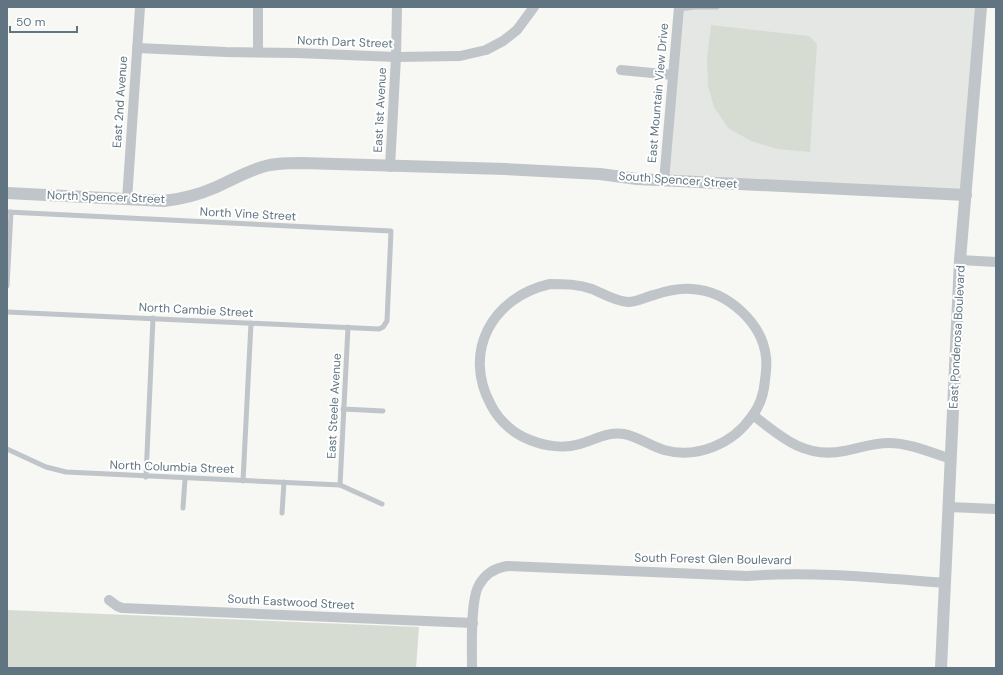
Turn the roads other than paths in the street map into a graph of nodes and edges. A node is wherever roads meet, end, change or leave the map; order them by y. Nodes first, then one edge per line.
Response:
1 (140, 7) edge
2 (258, 7) edge
3 (397, 7) edge
4 (534, 7) edge
5 (717, 7) edge
6 (981, 7) edge
7 (678, 8) edge
8 (137, 48) junction
9 (258, 52) junction
10 (396, 57) junction
11 (622, 70) dead end
12 (673, 75) junction
13 (390, 166) junction
14 (664, 181) junction
15 (7, 193) edge
16 (966, 195) junction
17 (126, 200) junction
18 (9, 212) edge
19 (960, 260) junction
20 (996, 262) edge
21 (7, 286) edge
22 (7, 312) edge
23 (153, 318) junction
24 (251, 323) junction
25 (348, 327) junction
26 (383, 327) joint
27 (343, 409) junction
28 (383, 411) dead end
29 (753, 415) junction
30 (7, 449) edge
31 (951, 459) junction
32 (146, 477) junction
33 (185, 479) junction
34 (243, 480) junction
35 (284, 482) junction
36 (340, 485) junction
37 (382, 504) dead end
38 (949, 507) junction
39 (183, 508) dead end
40 (996, 510) edge
41 (282, 512) dead end
42 (945, 583) junction
43 (109, 600) dead end
44 (473, 623) junction
45 (472, 668) edge
46 (941, 668) edge

1 - 8 street, East 2nd Avenue
2 - 9 street
3 - 10 street, East 1st Avenue
4 - 10 street, North Dart Street
5 - 7 lane
6 - 16 street, East Ponderosa Boulevard
7 - 12 street, East Mountain View Drive
8 - 9 street, North Dart Street
8 - 17 street, East 2nd Avenue
9 - 10 street, North Dart Street
10 - 13 street, East 1st Avenue
11 - 12 street
12 - 14 street, East Mountain View Drive
13 - 14 street, South Spencer Street
13 - 17 street, North Spencer Street
14 - 16 street, South Spencer Street
15 - 17 street, North Spencer Street
16 - 19 street, East Ponderosa Boulevard
18 - 21 lane
18 - 26 lane, North Vine Street
19 - 20 street
19 - 31 street, East Ponderosa Boulevard
22 - 23 lane, North Cambie Street
23 - 24 lane, North Cambie Street
23 - 32 lane
24 - 25 lane, North Cambie Street
24 - 34 lane
25 - 26 lane, North Cambie Street
25 - 27 lane, East Steele Avenue
27 - 28 lane
27 - 36 lane, East Steele Avenue
29 - 29 street
29 - 31 street
30 - 32 lane, North Columbia Street
31 - 38 street, East Ponderosa Boulevard
32 - 33 lane, North Columbia Street
33 - 34 lane, North Columbia Street
33 - 39 lane
34 - 35 lane, North Columbia Street
35 - 36 lane, North Columbia Street
35 - 41 lane
36 - 37 lane
38 - 40 street
38 - 42 street, East Ponderosa Boulevard
42 - 44 street, South Forest Glen Boulevard
42 - 46 street, East Ponderosa Boulevard
43 - 44 street, South Eastwood Street
44 - 45 street

